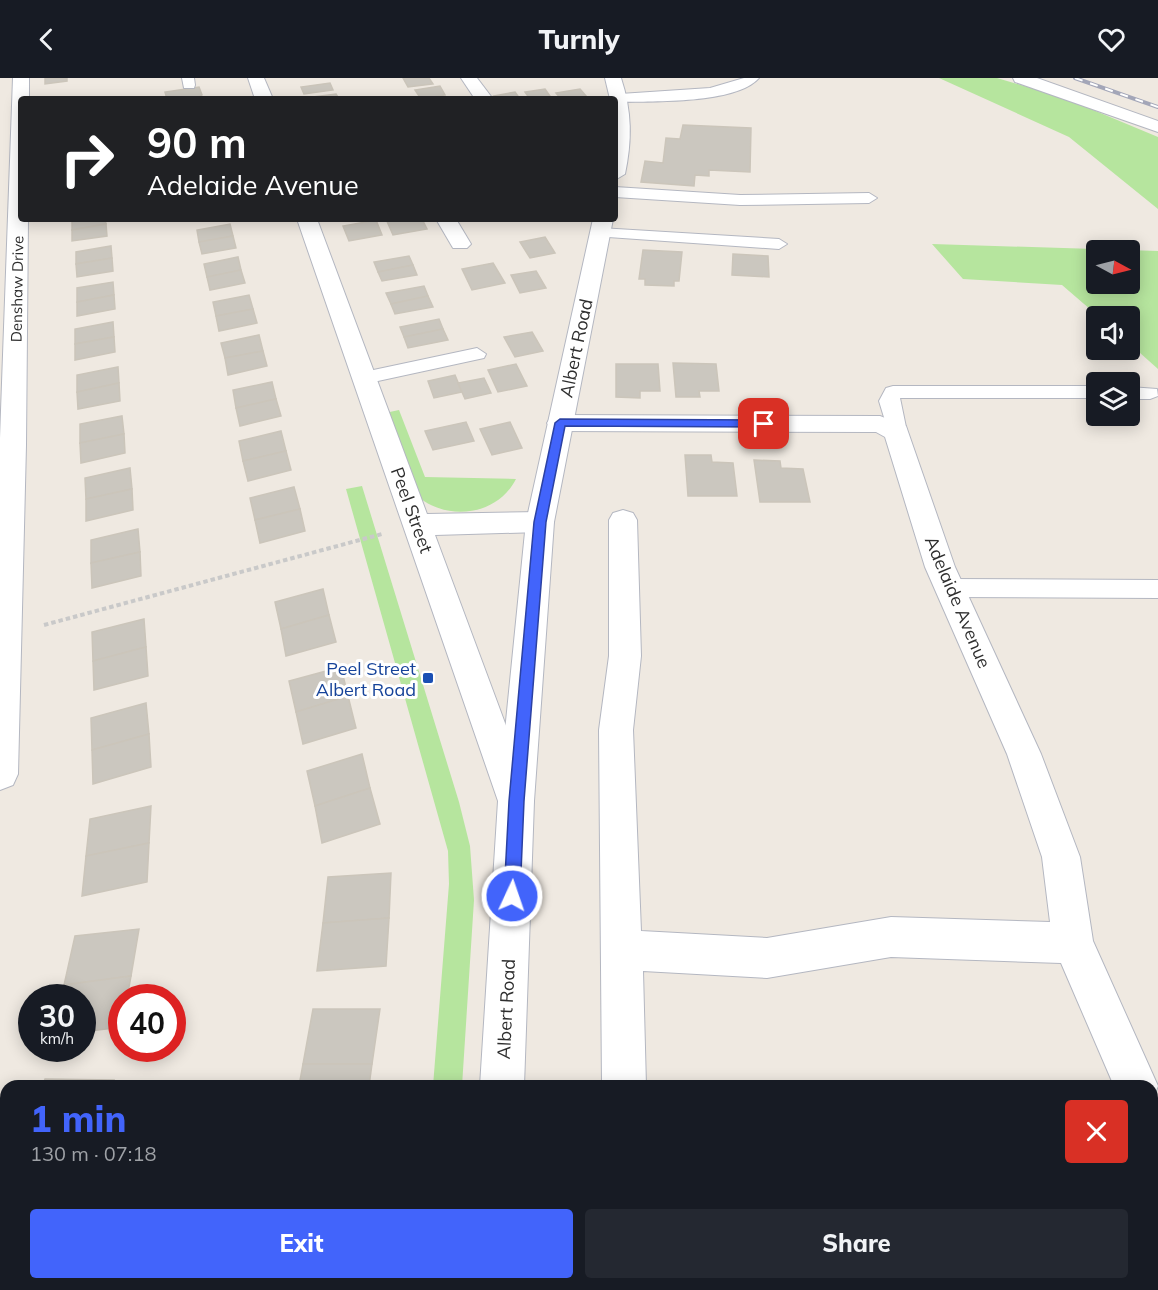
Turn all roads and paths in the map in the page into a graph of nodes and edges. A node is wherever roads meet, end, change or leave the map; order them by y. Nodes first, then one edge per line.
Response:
1 (21, 78) edge
2 (256, 78) edge
3 (469, 78) edge
4 (613, 78) edge
5 (753, 78) edge
6 (1021, 78) edge
7 (19, 96) edge
8 (263, 96) edge
9 (482, 96) edge
10 (620, 98) junction
11 (18, 108) edge
12 (1158, 127) edge
13 (618, 155) edge
14 (618, 192) edge
15 (9, 196) edge
16 (869, 198) dead end
17 (308, 222) edge
18 (448, 222) edge
19 (602, 226) edge
20 (460, 244) dead end
21 (779, 244) dead end
22 (477, 354) dead end
23 (8, 357) edge
24 (364, 378) junction
25 (1086, 392) edge
26 (1140, 393) edge
27 (1150, 393) dead end
28 (560, 423) junction
29 (897, 432) junction
30 (7, 446) edge
31 (623, 520) dead end
32 (540, 522) junction
33 (417, 525) junction
34 (950, 588) junction
35 (1158, 589) edge
36 (5, 635) junction
37 (0, 774) edge
38 (516, 801) junction
39 (1073, 943) junction
40 (622, 950) junction
41 (502, 1080) edge
42 (624, 1080) edge
43 (1133, 1080) edge

1 - 7 street, Denshaw Drive
2 - 8 street
3 - 9 street
4 - 10 street
5 - 10 lane
6 - 12 street
10 - 13 street
11 - 15 street, Denshaw Drive
14 - 16 lane
15 - 23 street, Denshaw Drive
17 - 24 street, Peel Street
18 - 20 street
19 - 21 lane
19 - 28 street, Albert Road
22 - 24 lane
23 - 30 street, Denshaw Drive
24 - 33 street, Peel Street
25 - 29 lane
26 - 27 lane
28 - 29 street
28 - 32 street, Albert Road
29 - 34 street, Adelaide Avenue
30 - 36 street, Denshaw Drive
31 - 40 street
32 - 33 street
32 - 38 street, Albert Road
33 - 36 path
33 - 38 street, Peel Street
34 - 35 lane
34 - 39 street, Adelaide Avenue
36 - 37 street, Denshaw Drive
38 - 41 street, Albert Road
39 - 40 street
39 - 43 street, Adelaide Avenue
40 - 42 street

